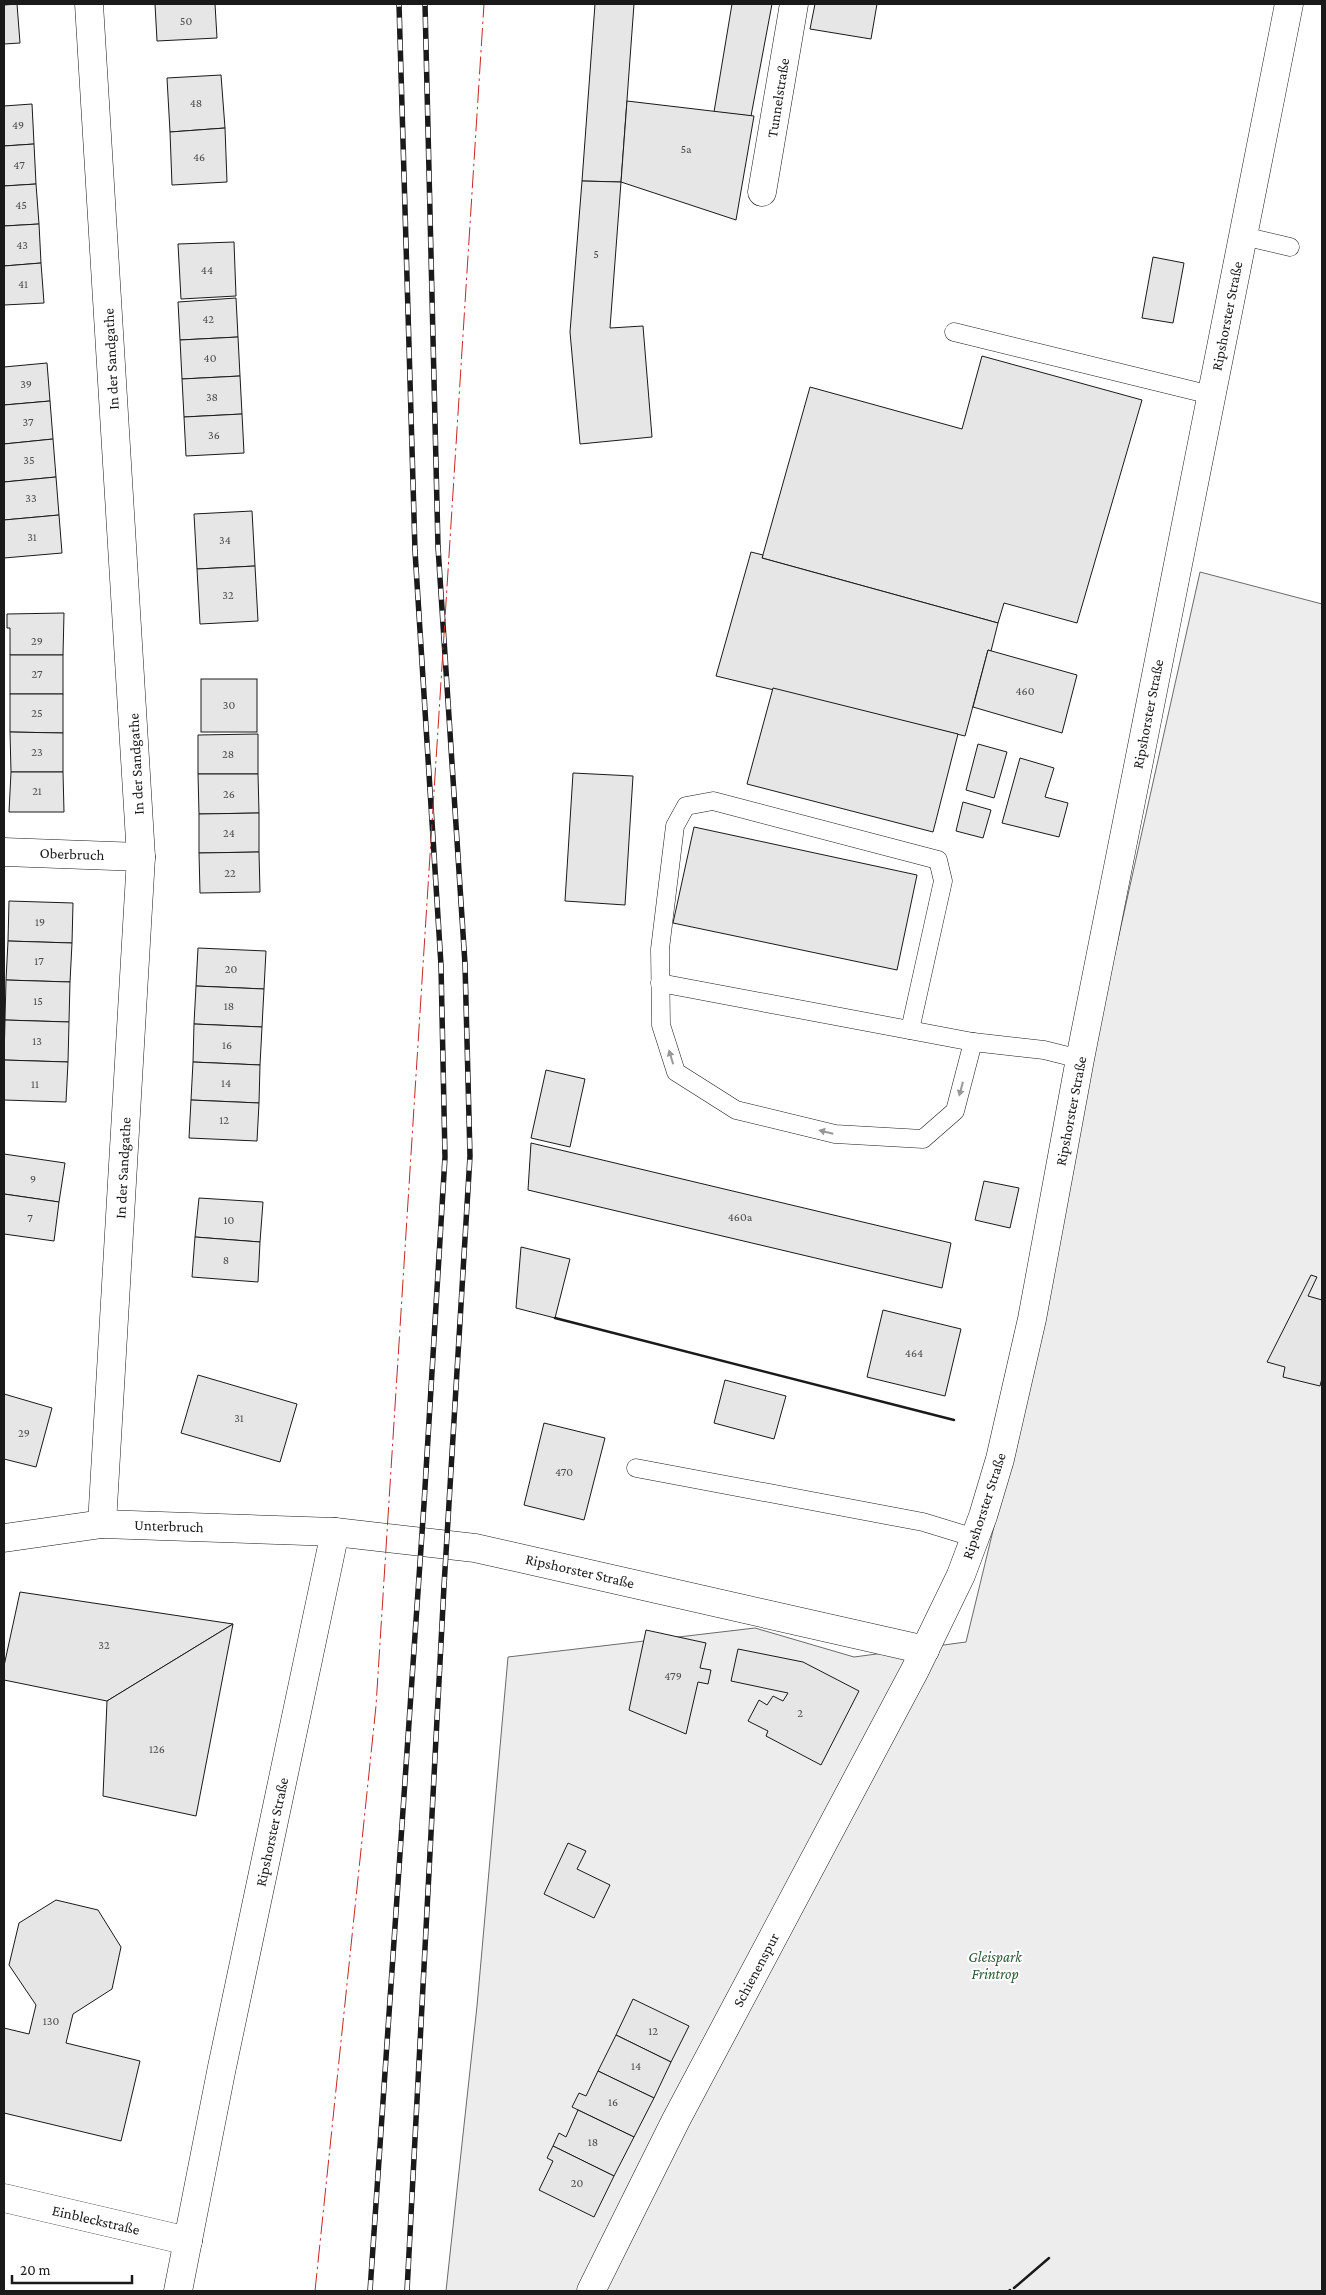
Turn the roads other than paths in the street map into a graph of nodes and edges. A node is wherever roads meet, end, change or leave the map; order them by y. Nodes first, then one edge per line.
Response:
1 (89, 4) edge
2 (794, 4) edge
3 (1289, 4) edge
4 (762, 192) dead end
5 (1243, 236) junction
6 (1290, 247) dead end
7 (954, 332) dead end
8 (1211, 395) junction
9 (4, 852) edge
10 (141, 857) junction
11 (660, 983) junction
12 (910, 1030) junction
13 (974, 1042) junction
14 (1080, 1059) junction
15 (636, 1468) dead end
16 (102, 1524) junction
17 (335, 1532) junction
18 (4, 1538) edge
19 (975, 1538) junction
20 (925, 1650) junction
21 (4, 2198) edge
22 (188, 2241) junction
23 (178, 2291) edge
24 (591, 2291) edge

1 - 10 street, In der Sandgathe
2 - 4 street, Tunnelstraße
3 - 5 street, Ripshorster Straße
5 - 6 lane
5 - 8 street, Ripshorster Straße
7 - 8 lane
8 - 14 street, Ripshorster Straße
9 - 10 street, Oberbruch
10 - 16 street, In der Sandgathe
11 - 12 lane
11 - 12 lane
13 -> 11 lane
12 - 13 lane
13 - 14 lane
14 - 19 street, Ripshorster Straße
15 - 19 lane
16 - 17 street, Unterbruch
16 - 18 street, Unterbruch
17 - 20 street, Ripshorster Straße
17 - 22 street, Ripshorster Straße
19 - 20 street, Ripshorster Straße
20 - 24 street, Schienenspur
21 - 22 street, Einbleckstraße
22 - 23 street, Ripshorster Straße

